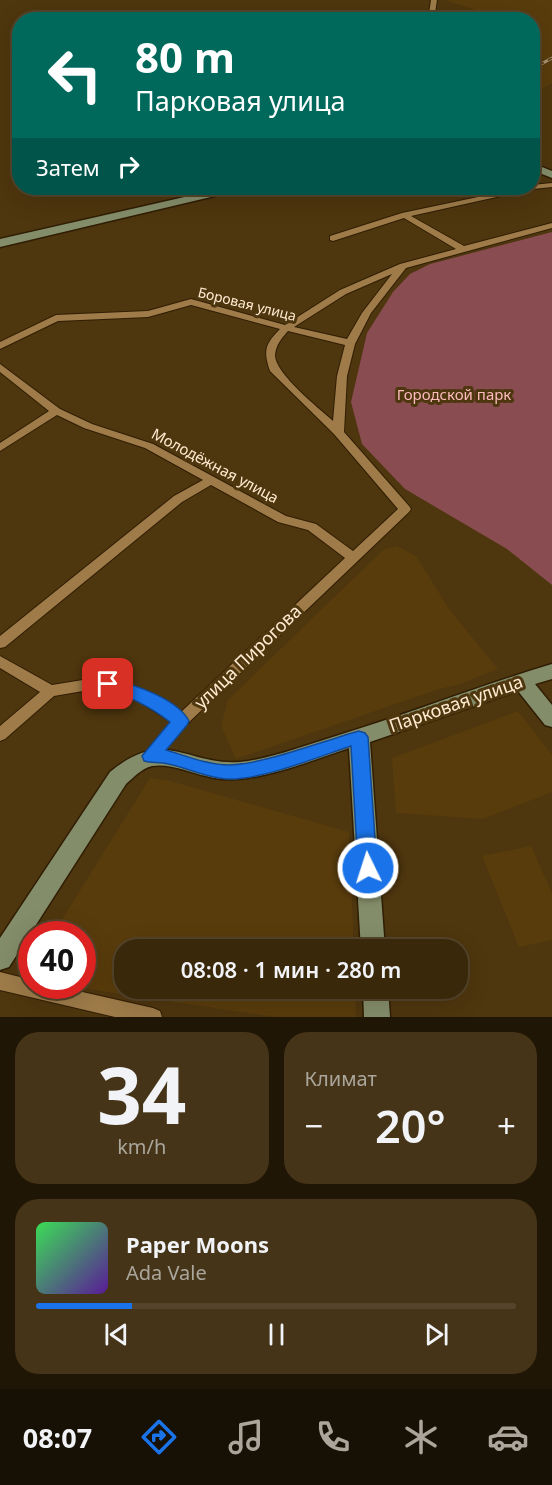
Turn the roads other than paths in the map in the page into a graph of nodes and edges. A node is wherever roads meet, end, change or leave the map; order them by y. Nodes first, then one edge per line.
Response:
1 (206, 195) edge
2 (494, 195) edge
3 (405, 214) junction
4 (552, 225) edge
5 (333, 238) dead end
6 (0, 243) edge
7 (461, 248) junction
8 (403, 266) junction
9 (286, 328) junction
10 (350, 343) junction
11 (0, 346) edge
12 (0, 367) edge
13 (56, 411) junction
14 (338, 432) junction
15 (0, 448) edge
16 (210, 481) junction
17 (352, 557) junction
18 (0, 643) edge
19 (0, 661) edge
20 (552, 671) edge
21 (522, 682) junction
22 (50, 691) junction
23 (552, 719) edge
24 (181, 721) junction
25 (0, 735) edge
26 (359, 737) junction
27 (150, 756) junction
28 (372, 939) edge
29 (0, 959) edge
30 (0, 981) edge
31 (376, 999) edge
32 (153, 1017) edge
33 (377, 1017) edge

1 - 6 street
2 - 3 street
3 - 5 street
3 - 7 street
4 - 7 street
7 - 8 street
8 - 9 street
8 - 10 street
9 - 10 street, Боровая улица
9 - 11 street, Боровая улица
9 - 14 street
10 - 14 street
12 - 13 street, Молодёжная улица
13 - 15 street
13 - 16 street, Молодёжная улица
14 - 17 street, улица Пирогова
16 - 17 street, Молодёжная улица
16 - 18 street
17 - 24 street, улица Пирогова
19 - 22 street
20 - 21 street, Парковая улица
21 - 23 street
21 - 26 street, Парковая улица
22 - 24 street
22 - 25 street
24 - 27 street, улица Пирогова
26 - 27 street, Парковая улица
26 - 28 street
27 - 29 street, улица Пирогова
30 - 32 street
31 - 33 street

